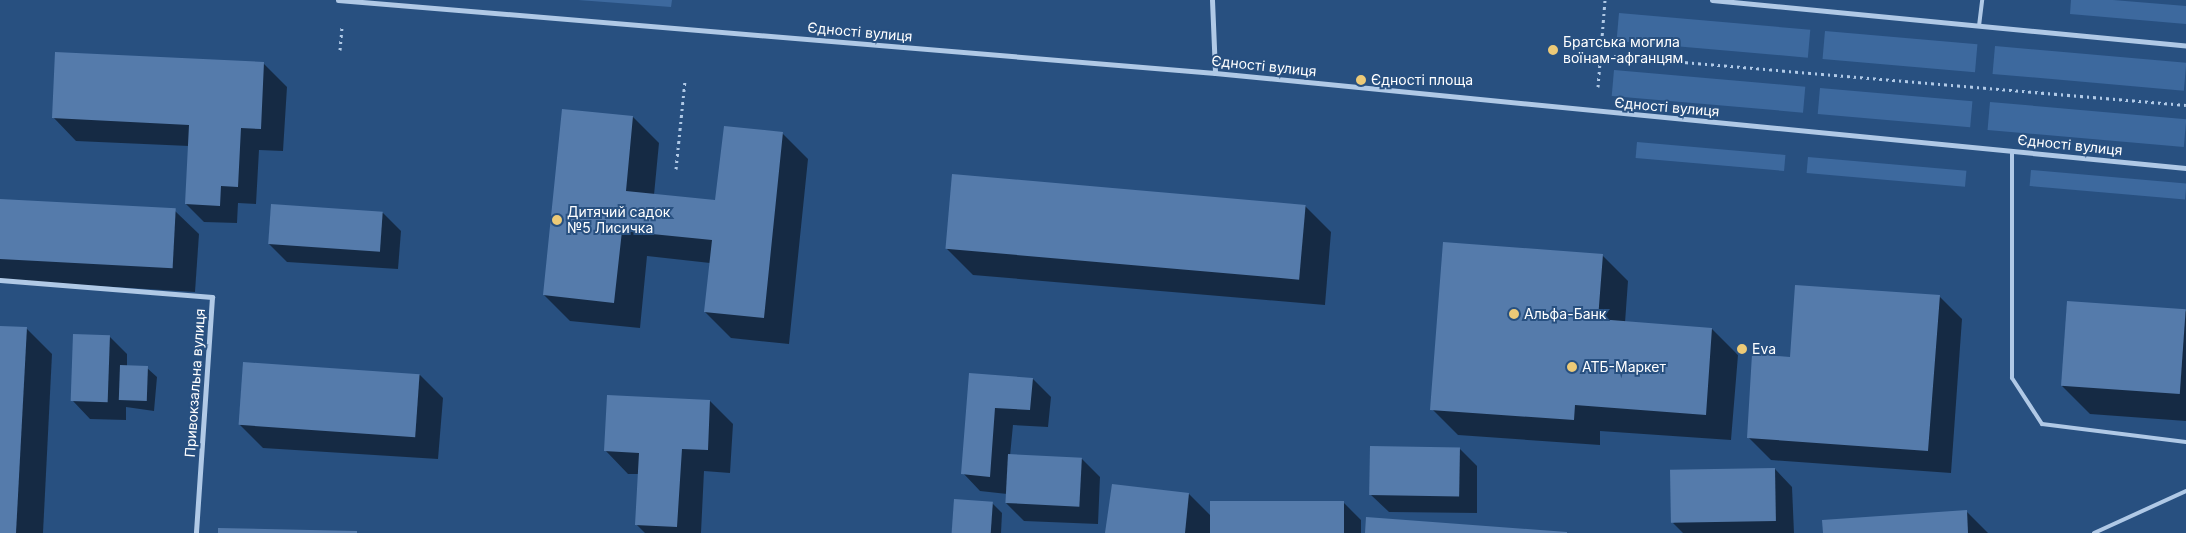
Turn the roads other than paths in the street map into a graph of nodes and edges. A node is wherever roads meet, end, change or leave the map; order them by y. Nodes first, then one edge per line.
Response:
1 (338, 0) edge
2 (1212, 0) edge
3 (1712, 0) edge
4 (1982, 0) edge
5 (1979, 26) junction
6 (2186, 46) edge
7 (1215, 73) junction
8 (2012, 151) junction
9 (2186, 168) edge
10 (0, 280) edge
11 (2186, 442) edge
12 (2186, 491) edge
13 (196, 533) edge
14 (2094, 533) edge

1 - 7 street, Єдності вулиця
2 - 7 street
3 - 5 street
4 - 5 lane
5 - 6 street
7 - 8 street, Єдності вулиця
8 - 9 street, Єдності вулиця
8 - 11 lane
10 - 13 street, Привокзальна вулиця
12 - 14 lane

